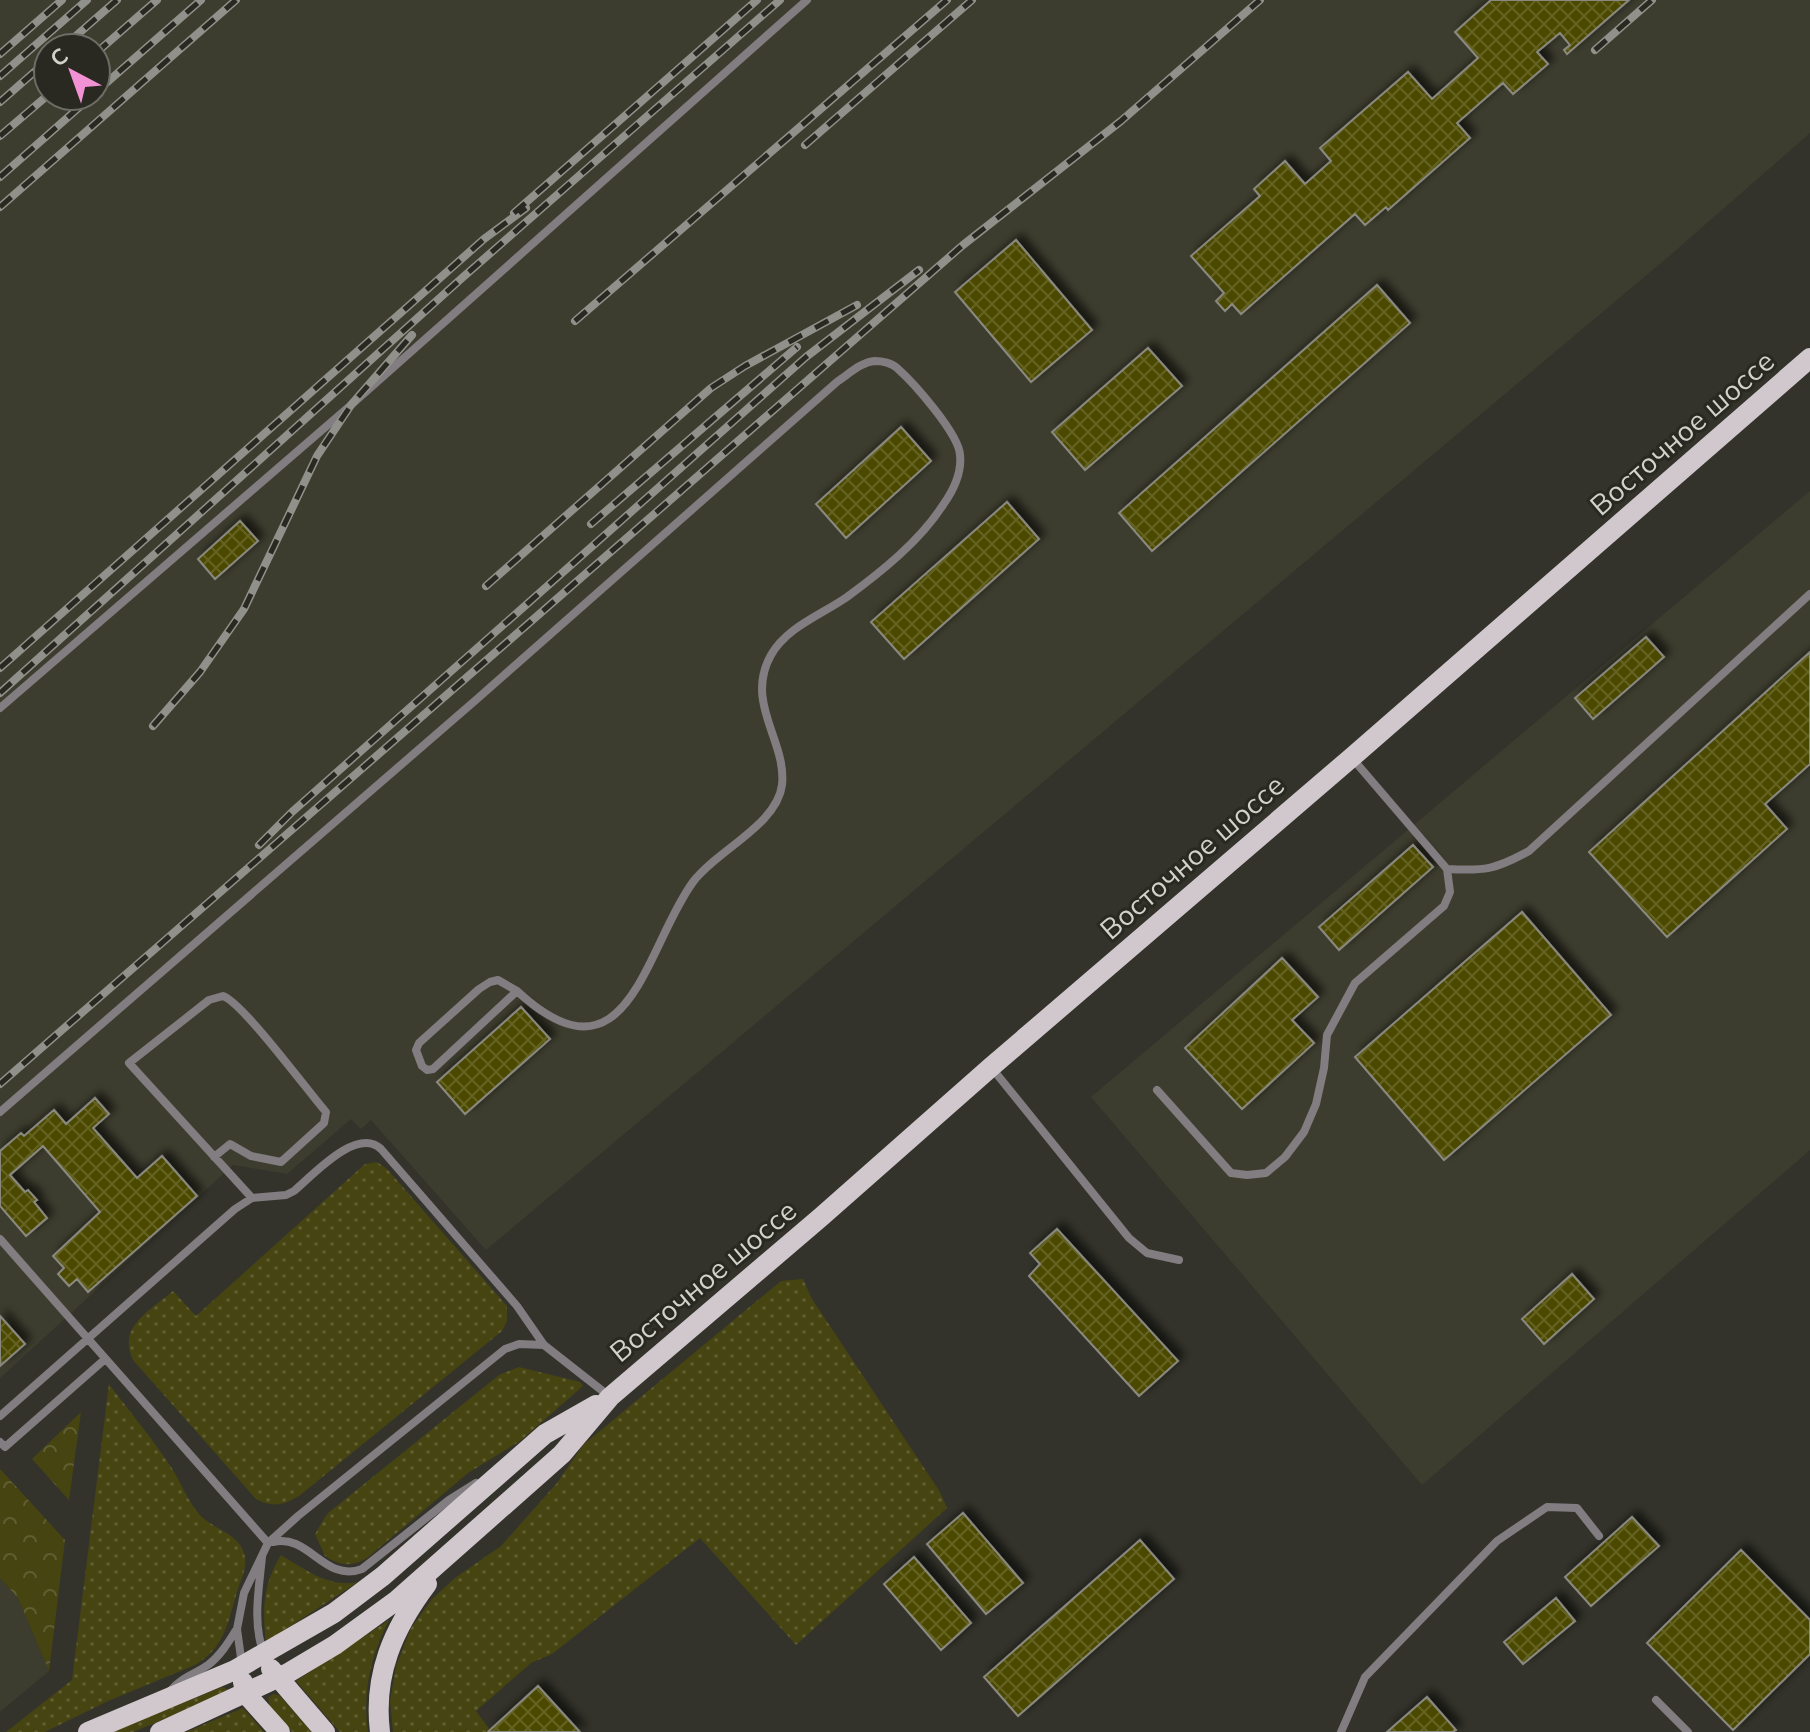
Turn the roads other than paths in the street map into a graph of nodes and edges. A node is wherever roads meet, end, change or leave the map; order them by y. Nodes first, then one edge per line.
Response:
1 (807, 0) edge
2 (1810, 358) edge
3 (1810, 594) edge
4 (0, 708) edge
5 (1351, 758) junction
6 (1447, 869) junction
7 (517, 991) junction
8 (991, 1067) junction
9 (1157, 1090) dead end
10 (0, 1112) edge
11 (214, 1157) junction
12 (252, 1198) junction
13 (0, 1239) edge
14 (1179, 1260) dead end
15 (85, 1338) junction
16 (544, 1345) junction
17 (104, 1360) junction
18 (610, 1397) junction
19 (0, 1416) edge
20 (0, 1442) edge
21 (522, 1455) junction
22 (1599, 1536) dead end
23 (268, 1543) junction
24 (449, 1554) junction
25 (262, 1556) junction
26 (237, 1629) junction
27 (264, 1655) junction
28 (242, 1666) junction
29 (278, 1678) junction
30 (246, 1694) junction
31 (163, 1700) junction
32 (1656, 1700) dead end
33 (88, 1732) edge
34 (160, 1732) edge
35 (280, 1732) edge
36 (325, 1732) edge
37 (380, 1732) edge
38 (1341, 1732) edge
39 (1688, 1732) edge

1 - 4 lane
2 - 5 main road, Восточное шоссе
3 - 6 lane
5 - 6 lane
5 - 8 main road, Восточное шоссе
6 - 9 lane
7 - 7 lane
7 - 10 lane
8 - 14 lane
8 - 18 main road, Восточное шоссе
11 - 11 lane
11 - 12 lane
12 - 15 lane
12 - 16 lane
13 - 15 lane
15 - 17 lane
15 - 19 lane
16 - 18 lane
16 - 23 lane
17 - 20 lane
17 - 23 lane
18 - 21 main road, Восточное шоссе
18 - 24 main road, Восточное шоссе
21 - 23 lane
21 - 27 main road, Восточное шоссе
22 - 38 lane
23 - 25 lane
24 - 29 main road
24 - 37 main road
25 - 26 lane
25 - 27 lane
26 - 28 lane
26 - 31 lane
27 - 28 main road, Восточное шоссе
27 - 29 main road
28 - 30 main road
28 - 31 main road, Восточное шоссе
29 - 30 main road
29 - 36 main road
30 - 34 main road
30 - 35 main road
31 - 33 main road, Восточное шоссе
32 - 39 lane

